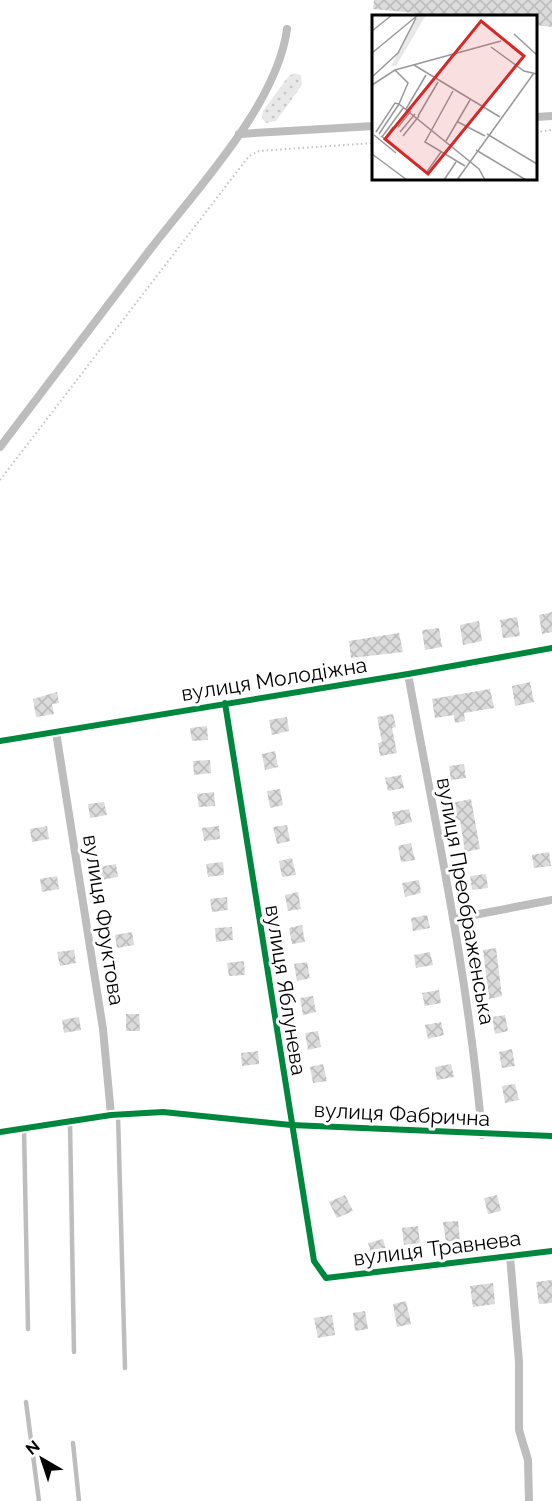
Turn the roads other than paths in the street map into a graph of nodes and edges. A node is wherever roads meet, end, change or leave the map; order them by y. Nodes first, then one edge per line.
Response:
1 (287, 29) dead end
2 (552, 116) edge
3 (537, 117) edge
4 (372, 126) edge
5 (239, 134) junction
6 (0, 447) edge
7 (552, 648) edge
8 (408, 674) junction
9 (225, 703) junction
10 (56, 732) junction
11 (0, 741) edge
12 (552, 900) edge
13 (453, 919) junction
14 (115, 1115) junction
15 (70, 1122) junction
16 (291, 1125) junction
17 (24, 1129) junction
18 (0, 1132) edge
19 (482, 1135) junction
20 (552, 1136) edge
21 (552, 1251) edge
22 (510, 1256) junction
23 (326, 1278) joint
24 (28, 1329) dead end
25 (74, 1352) dead end
26 (125, 1368) dead end
27 (26, 1402) dead end
28 (74, 1443) dead end
29 (39, 1501) edge
30 (79, 1501) edge
31 (529, 1501) edge

1 - 5 street
2 - 3 street
4 - 5 street
5 - 6 street
7 - 8 street, вулиця Молодіжна
8 - 9 street, вулиця Молодіжна
8 - 13 street, вулиця Преображенська
9 - 10 street, вулиця Молодіжна
9 - 16 street, вулиця Яблунева
10 - 11 street, вулиця Молодіжна
10 - 14 street, вулиця Фруктова
12 - 13 street
13 - 19 street, вулиця Преображенська
14 - 15 street, вулиця Фабрична
14 - 16 street, вулиця Фабрична
14 - 26 lane
15 - 17 street, вулиця Фабрична
15 - 25 lane
16 - 19 street, вулиця Фабрична
16 - 23 street, вулиця Яблунева
17 - 18 street, вулиця Фабрична
17 - 24 lane
19 - 20 street, вулиця Фабрична
21 - 22 street, вулиця Травнева
22 - 23 street, вулиця Травнева
22 - 31 street
27 - 29 lane
28 - 30 lane

